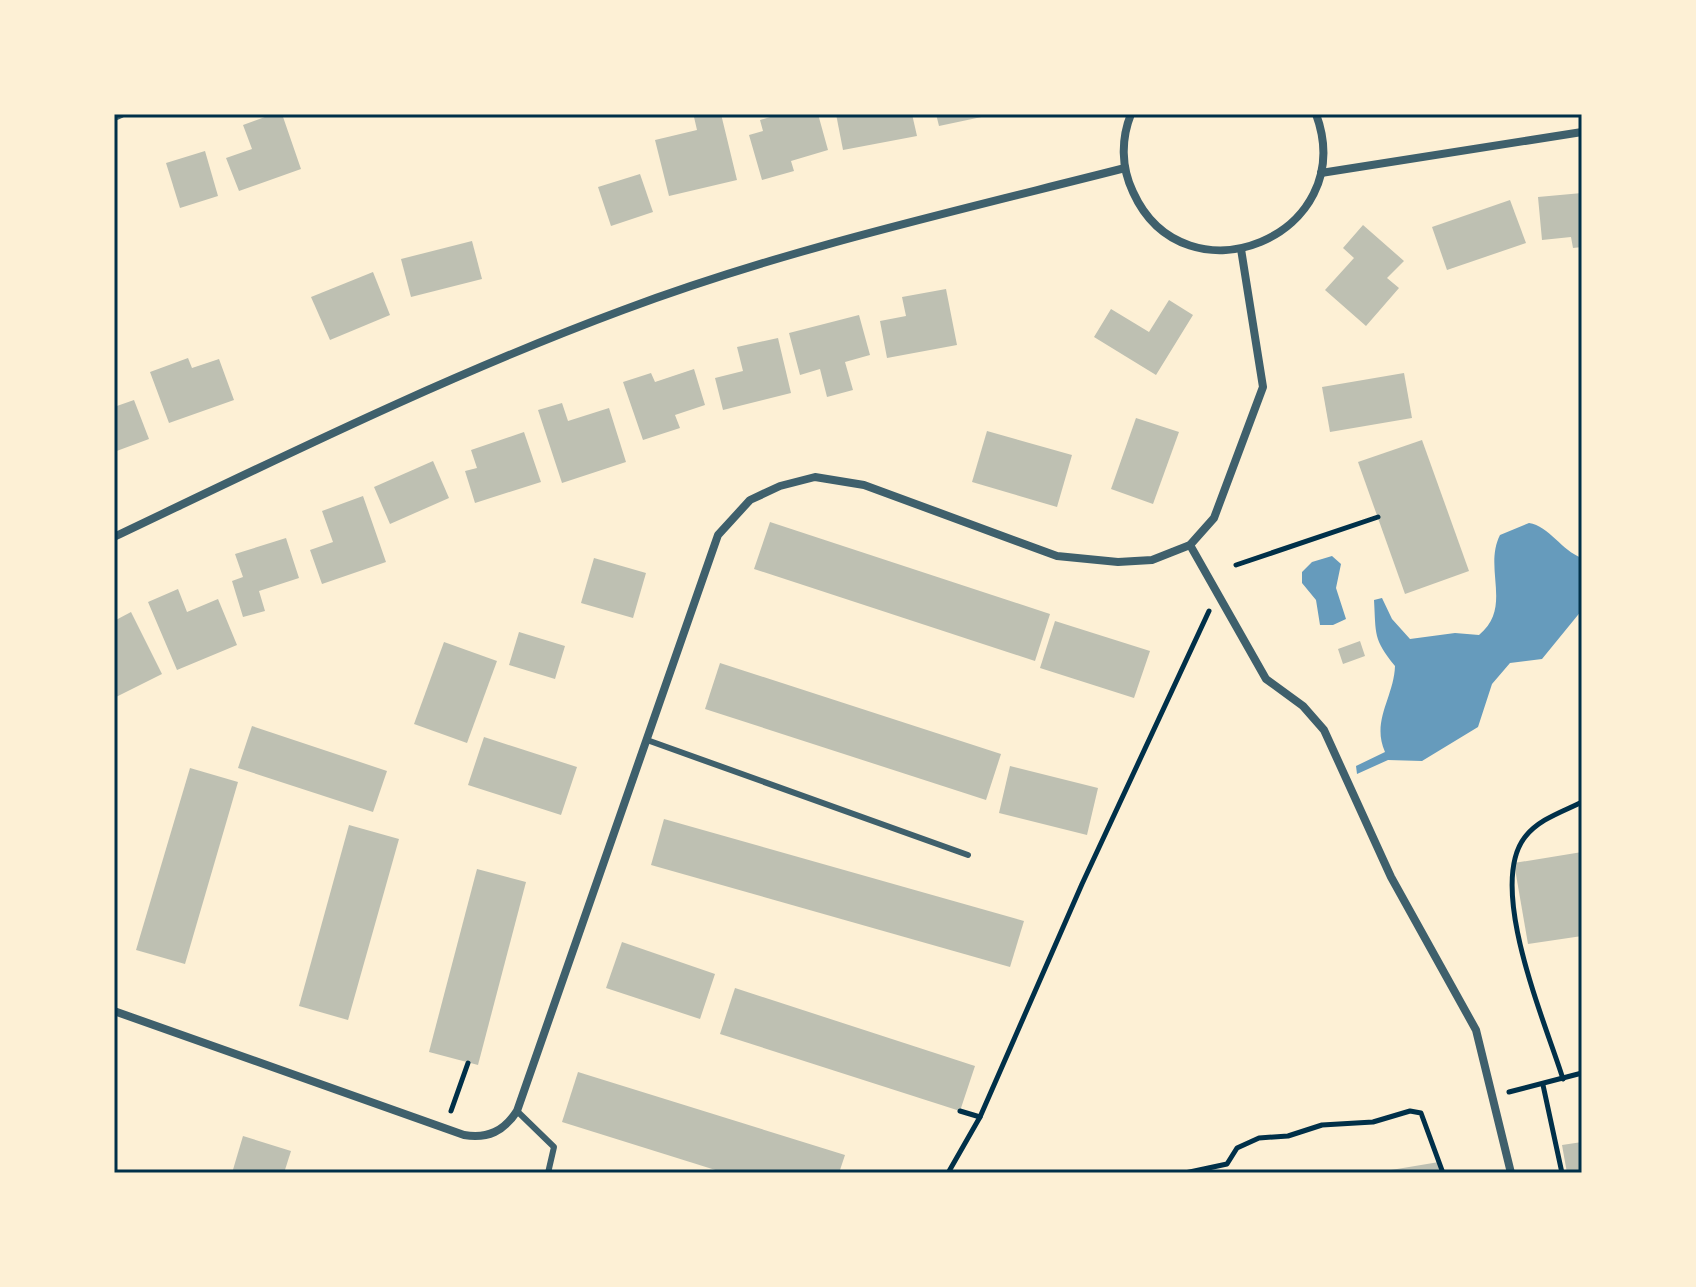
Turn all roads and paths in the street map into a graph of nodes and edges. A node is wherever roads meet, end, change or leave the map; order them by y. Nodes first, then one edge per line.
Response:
1 (121, 114) edge
2 (1131, 114) edge
3 (1316, 114) edge
4 (114, 117) edge
5 (1582, 132) edge
6 (1125, 168) junction
7 (1321, 173) junction
8 (1241, 249) junction
9 (1378, 517) dead end
10 (114, 537) edge
11 (1190, 545) junction
12 (1236, 565) dead end
13 (1218, 592) junction
14 (647, 740) junction
15 (1582, 802) edge
16 (968, 855) dead end
17 (114, 1011) edge
18 (468, 1063) dead end
19 (1582, 1073) edge
20 (1563, 1079) junction
21 (1543, 1085) junction
22 (1492, 1095) junction
23 (517, 1111) junction
24 (960, 1111) dead end
25 (980, 1117) junction
26 (445, 1128) junction
27 (548, 1173) edge
28 (948, 1173) edge
29 (1185, 1173) edge
30 (1443, 1173) edge
31 (1511, 1173) edge
32 (1562, 1173) edge

1 - 4 street
2 - 6 street
3 - 7 street
5 - 7 street
6 - 8 street
6 - 10 street
7 - 8 street
8 - 11 street
9 - 12 path
11 - 13 street
11 - 14 street
13 - 22 street
13 - 25 path
14 - 16 lane
14 - 23 street
15 - 20 path
17 - 26 street
18 - 26 path
19 - 20 path
20 - 21 path
21 - 22 path
21 - 32 path
22 - 31 street
23 - 26 street
23 - 27 lane
24 - 25 path
25 - 28 path
29 - 30 path

